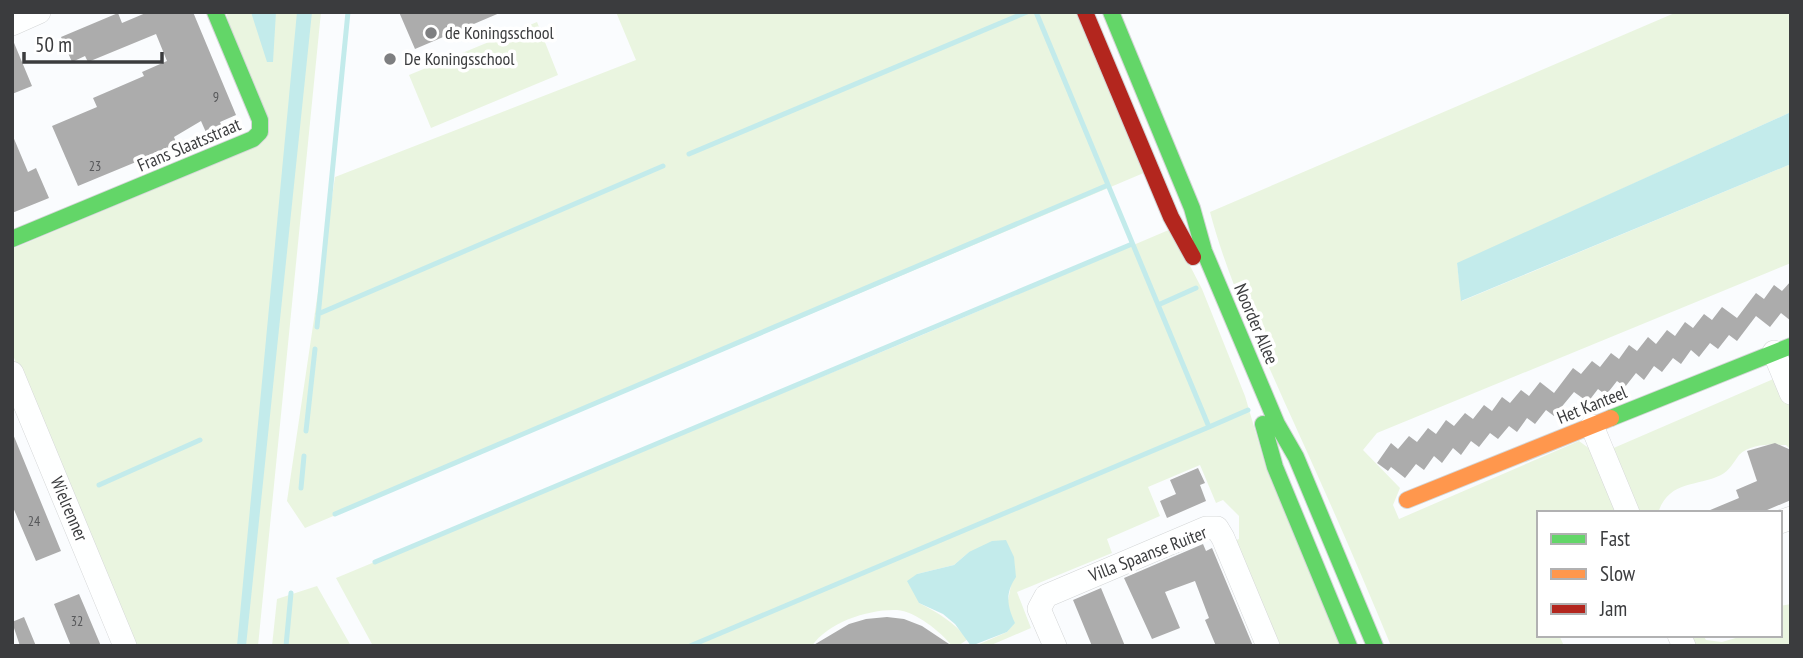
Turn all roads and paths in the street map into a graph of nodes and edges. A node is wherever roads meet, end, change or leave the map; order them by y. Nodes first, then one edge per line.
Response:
1 (40, 12) edge
2 (215, 12) edge
3 (1085, 12) edge
4 (1111, 12) edge
5 (12, 24) edge
6 (12, 239) edge
7 (1783, 349) edge
8 (12, 373) edge
9 (1791, 393) edge
10 (1592, 426) junction
11 (1407, 500) dead end
12 (1628, 511) edge
13 (125, 646) edge
14 (1055, 646) edge
15 (1268, 646) edge
16 (1349, 646) edge
17 (1375, 646) edge

1 - 5 street
2 - 6 street, Frans Slaatsstraat
3 - 16 street, Noorder Allee
4 - 17 street, Noorder Allee
7 - 9 street
7 - 10 street, Het Kanteel
8 - 13 street, Wielrenner
10 - 11 street, Het Kanteel
10 - 12 street
14 - 15 street, Villa Spaanse Ruiter

